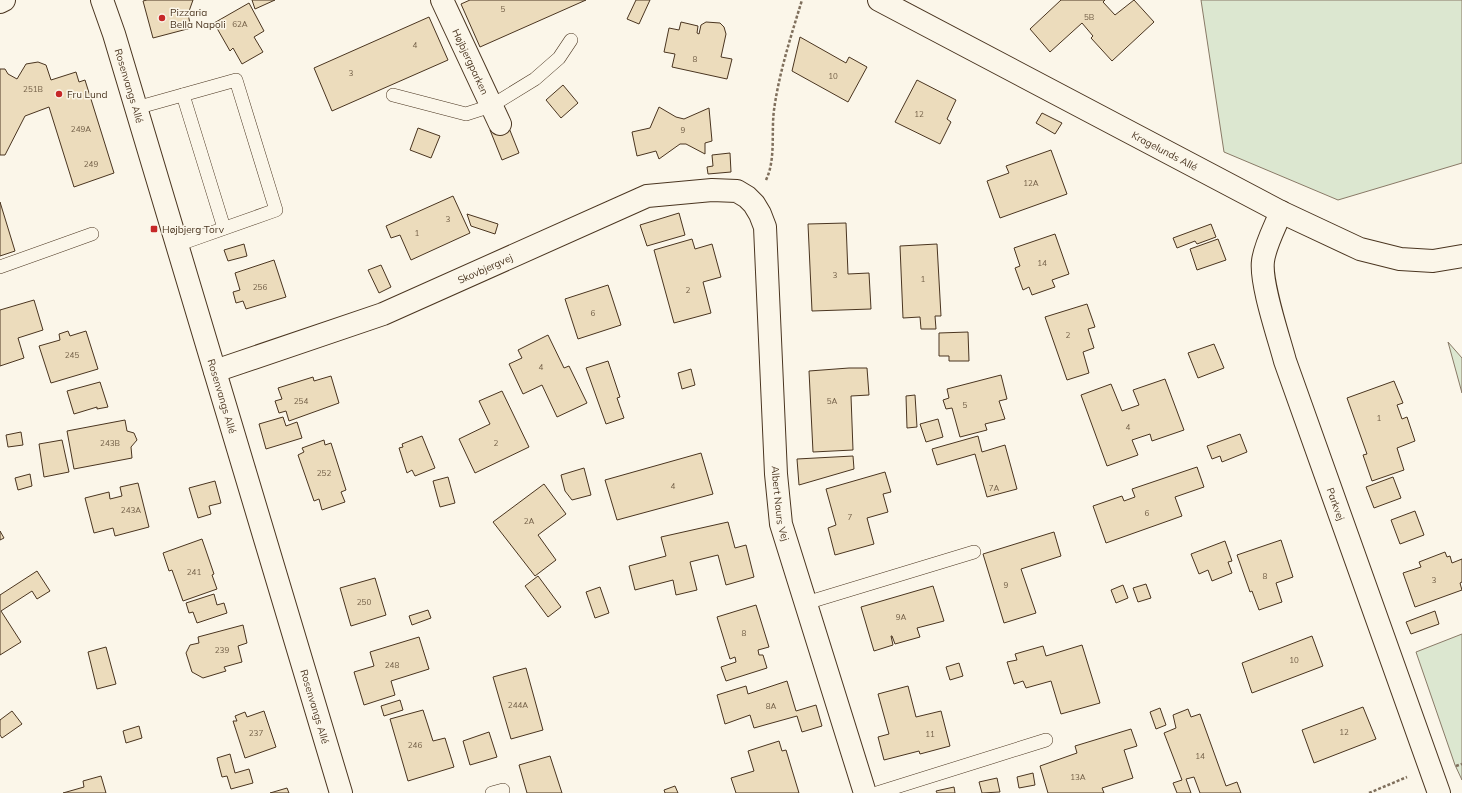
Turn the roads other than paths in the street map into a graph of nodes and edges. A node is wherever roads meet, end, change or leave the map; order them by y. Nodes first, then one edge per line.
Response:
1 (4, 0) edge
2 (102, 0) edge
3 (442, 0) edge
4 (879, 0) edge
5 (0, 2) edge
6 (571, 40) dead end
7 (183, 95) junction
8 (393, 95) dead end
9 (136, 108) junction
10 (496, 115) junction
11 (754, 204) joint
12 (1281, 212) junction
13 (224, 228) junction
14 (92, 234) dead end
15 (177, 245) junction
16 (1462, 256) edge
17 (0, 267) edge
18 (215, 371) junction
19 (974, 552) dead end
20 (806, 603) junction
21 (1046, 740) dead end
22 (341, 793) edge
23 (865, 793) edge
24 (877, 793) edge
25 (1439, 793) edge

1 - 5 street
2 - 9 street, Rosenvangs Allé
3 - 10 street, Højbjergparken
4 - 12 street, Kragelunds Allé
6 - 10 lane
7 - 9 lane
7 - 13 lane
7 - 13 lane
8 - 10 lane
9 - 15 street, Rosenvangs Allé
11 - 18 street, Skovbjergvej
11 - 20 street, Albert Naurs Vej
12 - 16 street, Kragelunds Allé
12 - 25 street, Parkvej
13 - 15 lane
14 - 17 lane
15 - 18 street, Rosenvangs Allé
18 - 22 street, Rosenvangs Allé
19 - 20 lane
20 - 23 street, Albert Naurs Vej
21 - 24 lane

